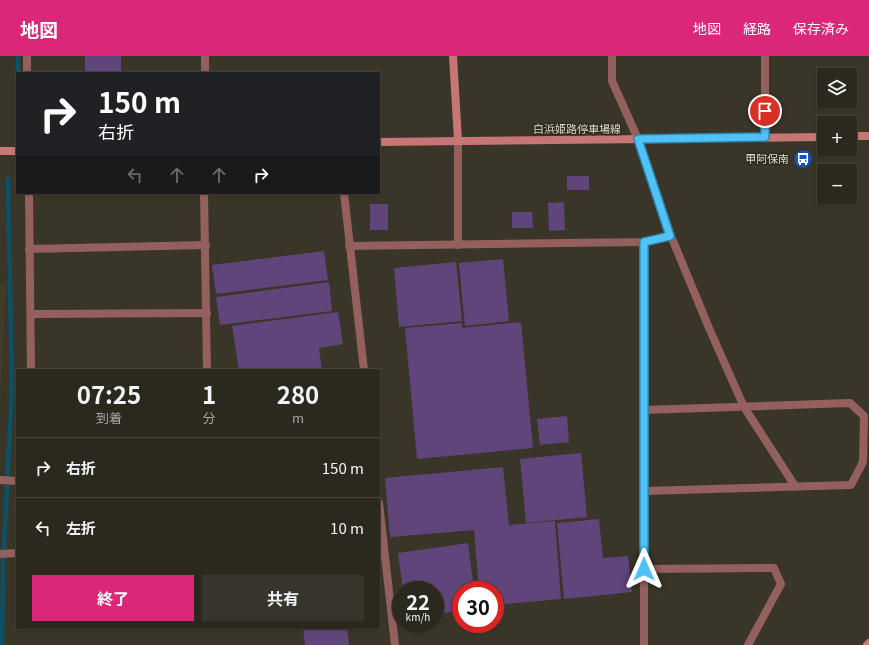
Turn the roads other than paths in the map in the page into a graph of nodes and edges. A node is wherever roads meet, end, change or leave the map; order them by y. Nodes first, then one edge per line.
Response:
1 (27, 56) edge
2 (205, 56) edge
3 (453, 56) edge
4 (612, 56) edge
5 (765, 56) edge
6 (28, 72) edge
7 (205, 72) edge
8 (857, 136) edge
9 (869, 136) edge
10 (765, 137) junction
11 (817, 137) edge
12 (638, 139) junction
13 (458, 140) junction
14 (380, 142) edge
15 (0, 151) edge
16 (16, 151) edge
17 (29, 194) edge
18 (204, 194) edge
19 (344, 194) edge
20 (670, 236) junction
21 (644, 242) junction
22 (206, 245) junction
23 (458, 245) junction
24 (349, 246) junction
25 (29, 249) junction
26 (207, 313) junction
27 (31, 314) junction
28 (31, 369) edge
29 (207, 369) edge
30 (364, 369) edge
31 (744, 407) junction
32 (644, 410) junction
33 (866, 414) edge
34 (0, 480) edge
35 (16, 481) edge
36 (795, 486) junction
37 (644, 490) junction
38 (380, 512) edge
39 (16, 553) edge
40 (0, 554) edge
41 (644, 569) junction
42 (395, 645) edge
43 (644, 645) edge
44 (748, 645) edge

1 - 6 street
2 - 7 street
3 - 13 main road
4 - 12 street
5 - 10 street
8 - 9 main road
10 - 11 main road, 白浜姫路停車場線
10 - 12 main road, 白浜姫路停車場線
12 - 13 main road, 白浜姫路停車場線
12 - 20 street
13 - 14 main road, 白浜姫路停車場線
13 - 23 street
15 - 16 main road
17 - 25 street
18 - 22 street
19 - 24 street
20 - 21 street
20 - 31 street
21 - 23 street
21 - 32 street
22 - 25 street
22 - 26 street
23 - 24 street
24 - 30 street
25 - 27 street
26 - 27 street
26 - 29 street
27 - 28 street
31 - 32 street
31 - 33 street
31 - 36 street
32 - 37 street
33 - 36 street
34 - 35 street
36 - 37 street
37 - 41 street
38 - 42 street
39 - 40 street
41 - 43 street
41 - 44 street

